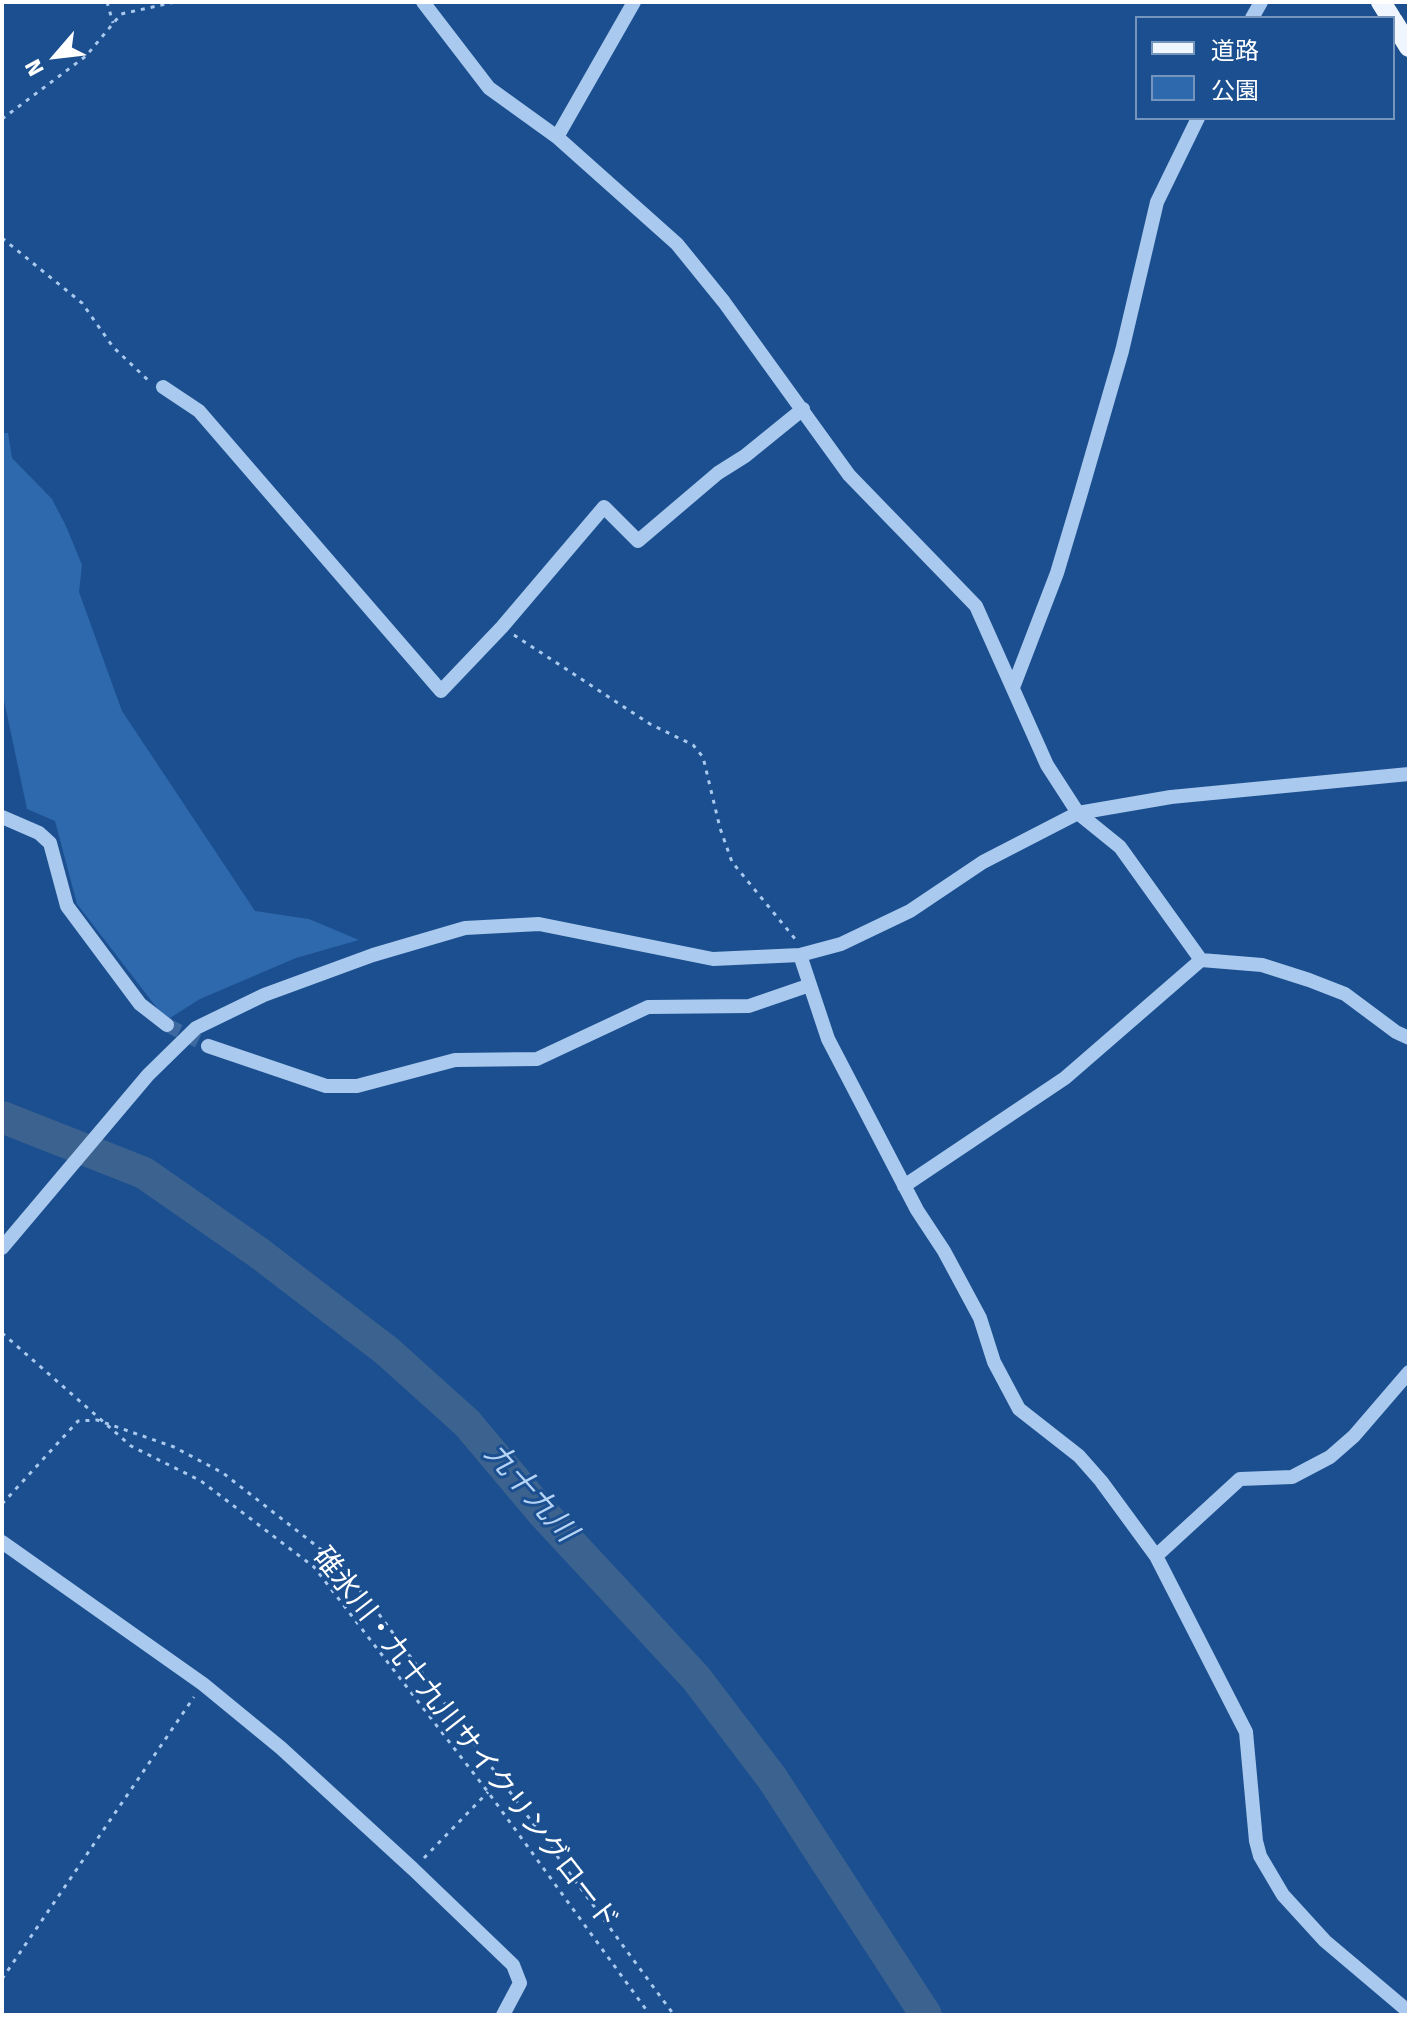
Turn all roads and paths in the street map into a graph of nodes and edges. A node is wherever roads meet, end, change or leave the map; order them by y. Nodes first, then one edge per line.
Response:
1 (107, 2) edge
2 (175, 2) edge
3 (423, 2) edge
4 (634, 2) edge
5 (113, 23) junction
6 (1395, 25) edge
7 (1409, 47) edge
8 (2, 119) edge
9 (1197, 120) edge
10 (557, 137) junction
11 (2, 238) edge
12 (163, 387) joint
13 (803, 409) junction
14 (502, 627) junction
15 (1014, 685) junction
16 (1409, 774) edge
17 (1078, 813) junction
18 (2, 817) edge
19 (800, 955) junction
20 (1201, 960) junction
21 (810, 985) junction
22 (167, 1025) tunnel mouth
23 (1409, 1038) edge
24 (208, 1046) tunnel mouth
25 (904, 1186) junction
26 (2, 1248) edge
27 (2, 1333) edge
28 (1409, 1372) edge
29 (97, 1420) junction
30 (2, 1504) edge
31 (2, 1542) edge
32 (1156, 1556) junction
33 (203, 1684) junction
34 (488, 1792) junction
35 (413, 1869) junction
36 (2, 1979) edge
37 (1409, 2012) edge
38 (503, 2015) edge
39 (650, 2015) edge
40 (674, 2015) edge

1 - 5 path
2 - 5 path
3 - 10 street
4 - 10 street
5 - 8 path
6 - 7 main road
9 - 15 street
10 - 13 street
11 - 12 path
12 - 14 street
13 - 14 street
13 - 15 street
14 - 19 path
15 - 17 street
16 - 17 street
17 - 19 street
17 - 20 street
18 - 22 street
19 - 21 street
19 - 26 street
20 - 23 street
20 - 25 street
21 - 24 street
21 - 25 street
25 - 32 street
27 - 29 path, 碓氷川・九十九川サイクリングロード
28 - 32 street
29 - 30 path
29 - 34 path, 碓氷川・九十九川サイクリングロード
29 - 40 path
31 - 33 street
32 - 37 street
33 - 35 street
33 - 36 path
34 - 35 path
34 - 39 path, 碓氷川・九十九川サイクリングロード
35 - 38 street

